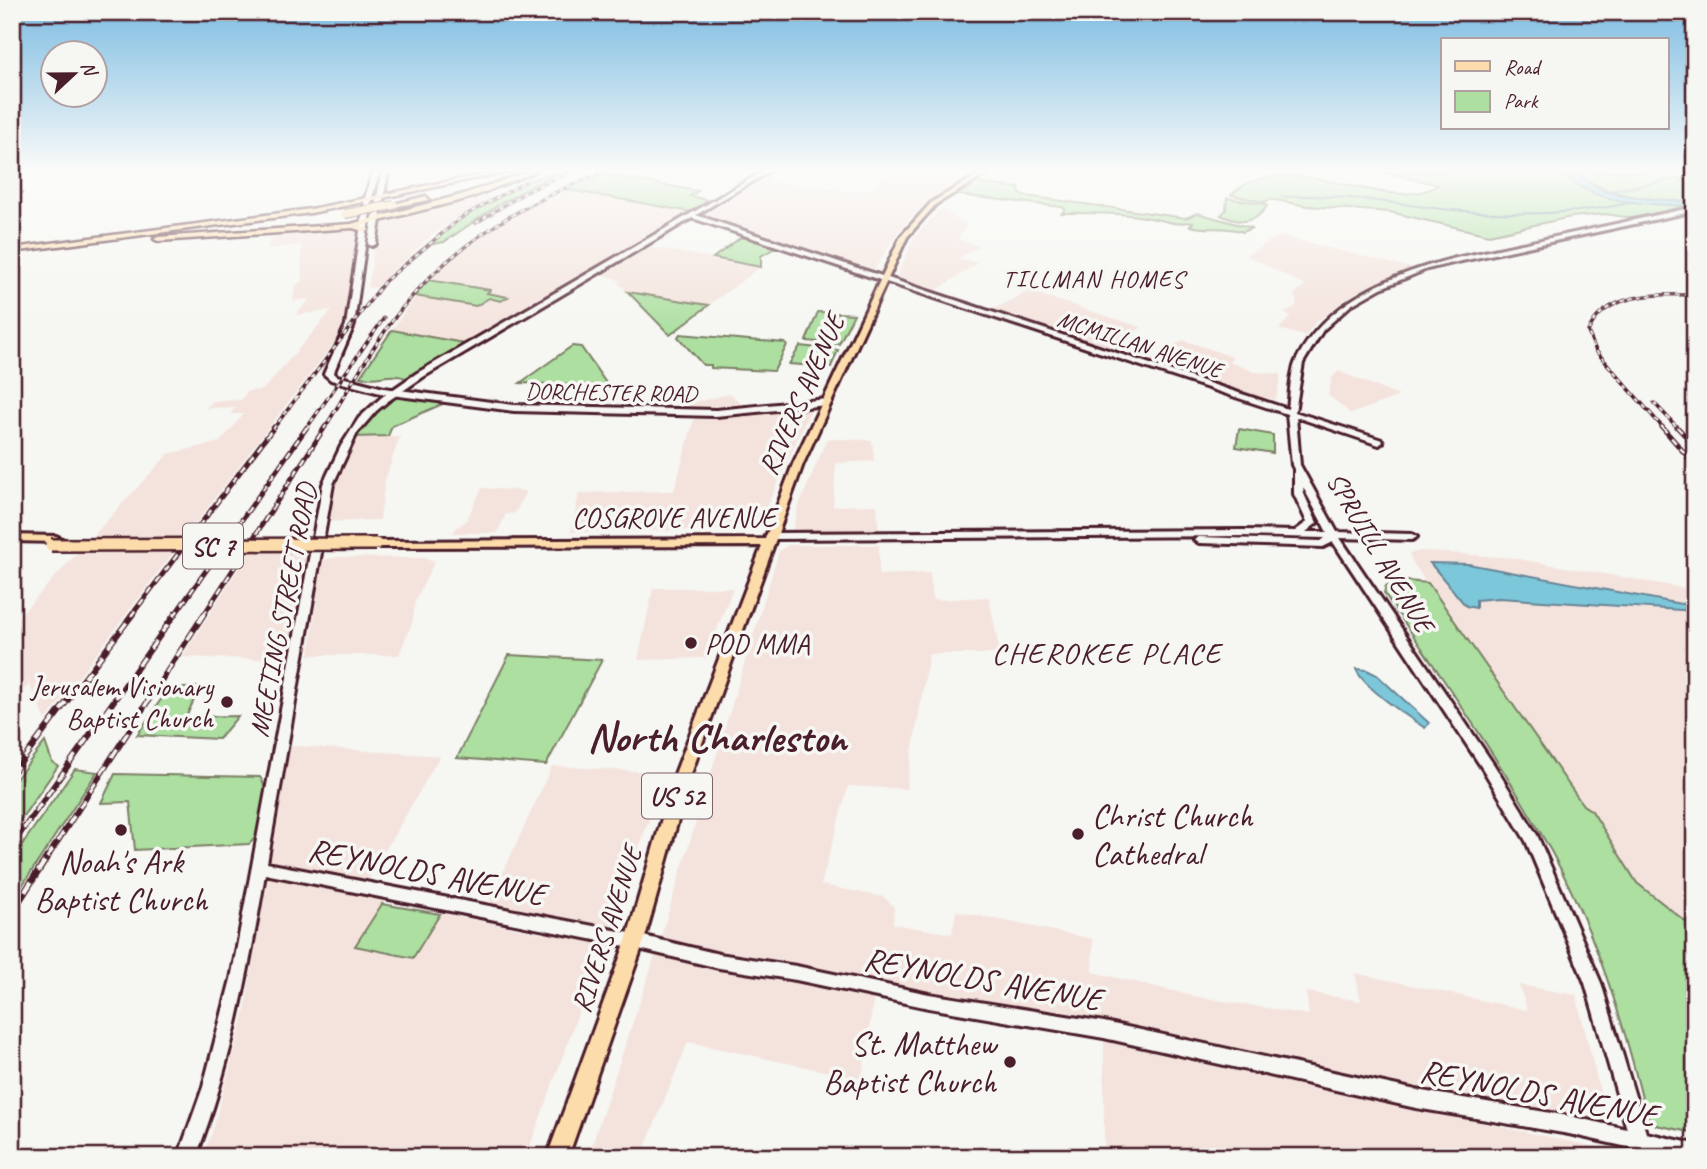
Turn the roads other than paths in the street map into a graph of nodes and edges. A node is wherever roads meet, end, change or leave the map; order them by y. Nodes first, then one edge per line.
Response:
1 (219, 226) edge
2 (225, 226) edge
3 (366, 226) joint
4 (375, 226) edge
5 (672, 226) edge
6 (721, 226) edge
7 (913, 226) edge
8 (1616, 226) edge
9 (83, 244) junction
10 (13, 251) edge
11 (883, 280) junction
12 (394, 391) junction
13 (827, 402) junction
14 (1291, 413) junction
15 (1379, 442) dead end
16 (1297, 465) junction
17 (1293, 534) junction
18 (1334, 536) junction
19 (1412, 537) dead end
20 (12, 538) edge
21 (769, 539) junction
22 (53, 542) junction
23 (12, 544) edge
24 (260, 867) junction
25 (635, 941) junction
26 (1642, 1149) edge
27 (1695, 1153) edge
28 (187, 1157) edge
29 (556, 1157) edge

1 - 10 highway
2 - 9 highway
3 - 9 highway
3 - 12 main road, DORCHESTER ROAD
4 - 12 main road, DORCHESTER ROAD
5 - 12 street, MEETING STREET ROAD
6 - 11 street, MCMILLAN AVENUE
7 - 11 main road, RIVERS AVENUE / US 52
8 - 14 street, SPRUILL AVENUE
9 - 10 highway
11 - 13 main road, RIVERS AVENUE / US 52
11 - 14 street, MCMILLAN AVENUE
12 - 13 main road, DORCHESTER ROAD
12 - 24 street, MEETING STREET ROAD
13 - 21 main road, RIVERS AVENUE / US 52
14 - 15 street, MCMILLAN AVENUE
14 - 16 street, SPRUILL AVENUE
16 - 17 street
16 - 18 street, SPRUILL AVENUE
17 - 18 street, COSGROVE AVENUE
17 - 21 street, COSGROVE AVENUE
18 - 19 street, COSGROVE AVENUE
18 - 21 street, COSGROVE AVENUE
18 - 26 street, SPRUILL AVENUE
20 - 22 main road, COSGROVE AVENUE / SC 7
21 - 22 main road, COSGROVE AVENUE / SC 7, bridge
21 - 25 main road, RIVERS AVENUE / US 52
22 - 23 main road, COSGROVE AVENUE / SC 7
24 - 25 street, REYNOLDS AVENUE
24 - 28 street, MEETING STREET ROAD
25 - 26 street, REYNOLDS AVENUE
25 - 29 main road, RIVERS AVENUE / US 52
26 - 27 street, REYNOLDS AVENUE

